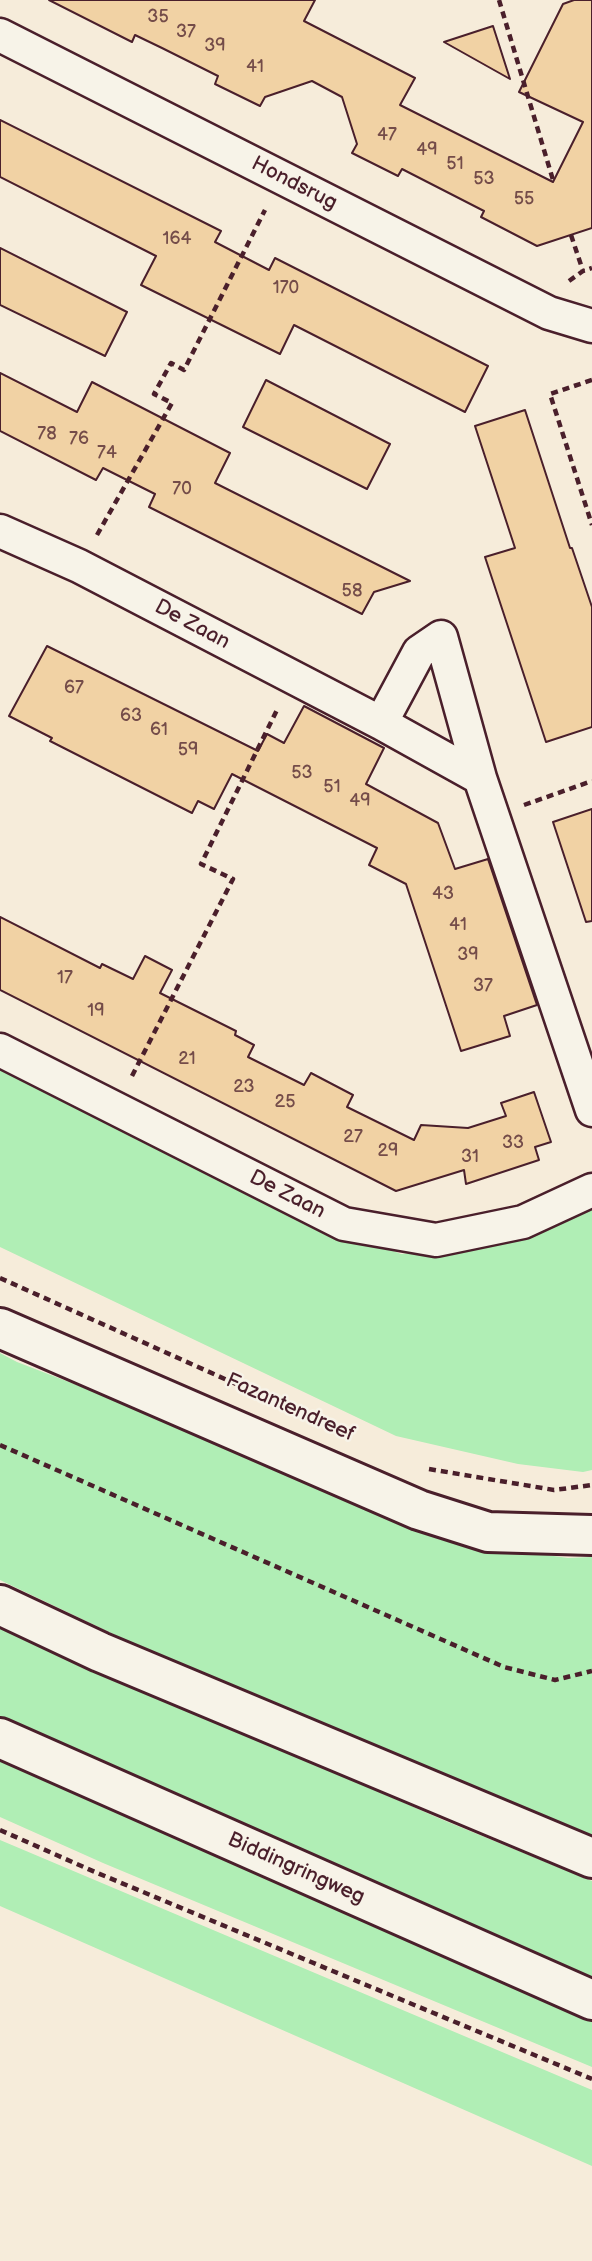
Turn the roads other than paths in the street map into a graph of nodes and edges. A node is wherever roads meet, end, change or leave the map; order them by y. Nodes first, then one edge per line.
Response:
1 (0, 35) edge
2 (592, 326) edge
3 (0, 531) edge
4 (381, 723) junction
5 (480, 778) junction
6 (0, 1050) edge
7 (592, 1110) edge
8 (592, 1190) edge
9 (0, 1328) edge
10 (592, 1535) edge
11 (0, 1605) edge
12 (0, 1738) edge
13 (592, 1858) edge
14 (592, 2000) edge

1 - 2 street, Hondsrug
3 - 4 street, De Zaan
4 - 5 street, De Zaan
4 - 5 street
5 - 7 street
6 - 8 street, De Zaan
9 - 10 main road, Fazantendreef
11 - 13 main road
12 - 14 main road, Biddingringweg

